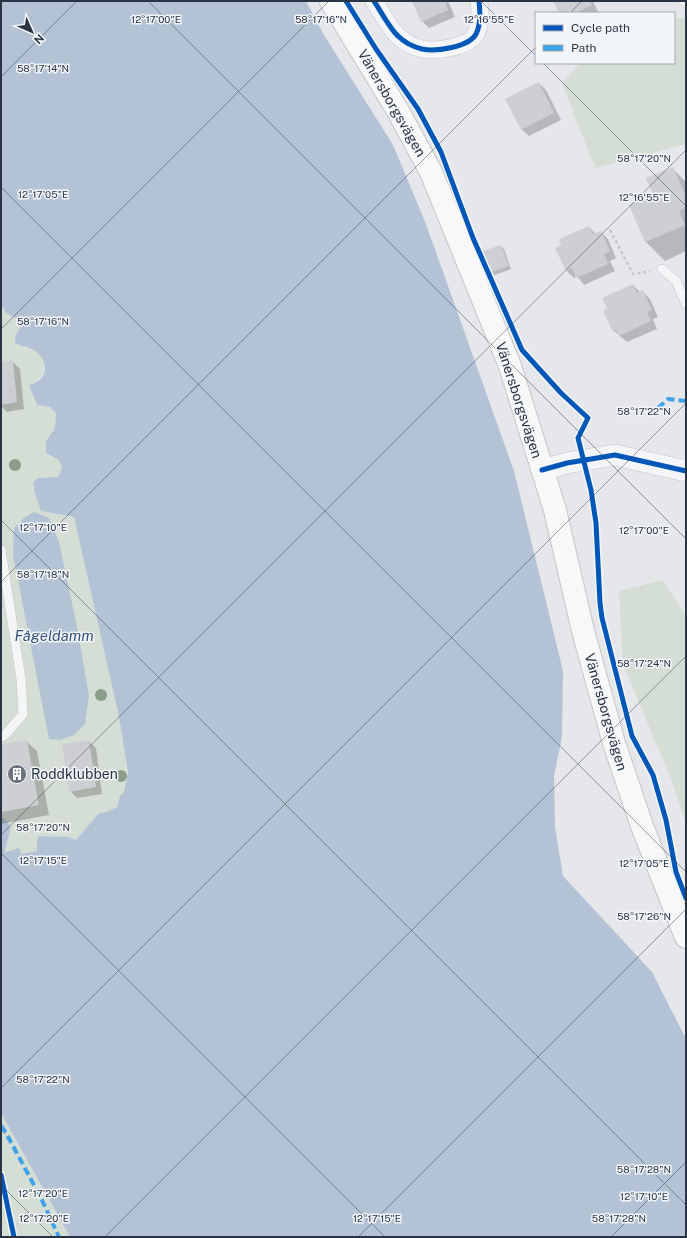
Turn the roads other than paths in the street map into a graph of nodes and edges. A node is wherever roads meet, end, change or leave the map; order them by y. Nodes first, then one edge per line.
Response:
1 (331, 1) edge
2 (374, 1) edge
3 (479, 1) edge
4 (662, 269) road end
5 (686, 304) edge
6 (542, 470) junction
7 (686, 471) edge
8 (1, 550) edge
9 (1, 737) edge
10 (686, 937) edge

1 - 6 main road, Vänersborgsvägen
2 - 3 street
4 - 5 lane
6 - 7 street
6 - 10 main road, Vänersborgsvägen
8 - 9 lane

